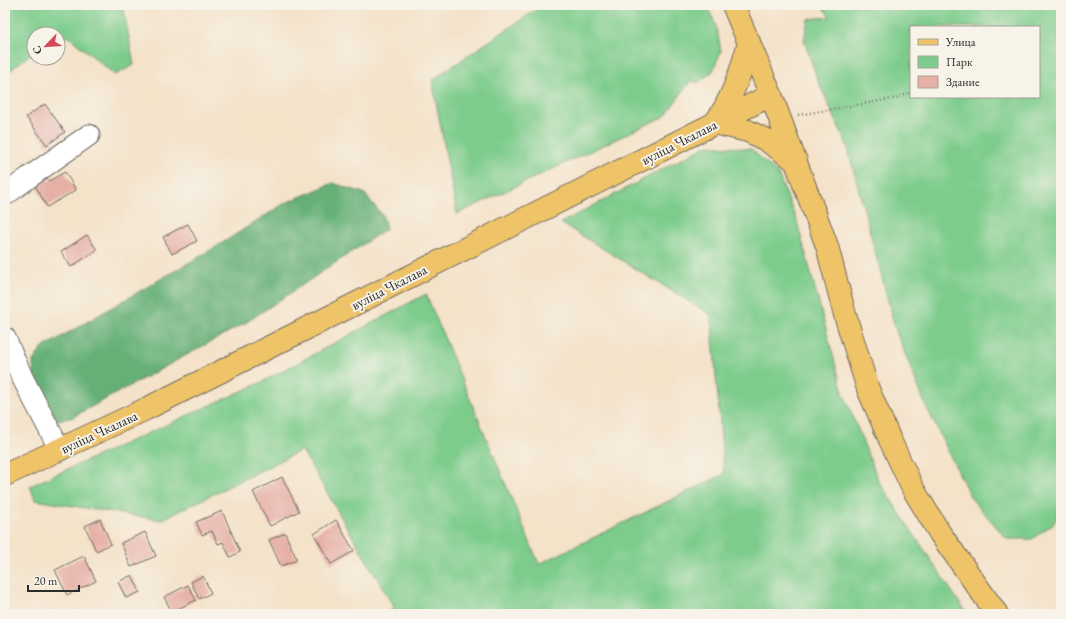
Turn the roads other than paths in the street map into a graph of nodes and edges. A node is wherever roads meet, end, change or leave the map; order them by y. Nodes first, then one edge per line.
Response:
1 (733, 5) edge
2 (749, 42) junction
3 (771, 95) junction
4 (715, 123) junction
5 (89, 134) dead end
6 (796, 161) junction
7 (5, 195) edge
8 (5, 338) edge
9 (60, 450) junction
10 (5, 475) edge
11 (997, 614) edge

1 - 2 main road
2 - 3 main road
2 - 4 main road
3 - 4 main road, вуліца Чкалава
3 - 6 main road
4 - 6 main road
4 - 9 main road, вуліца Чкалава
5 - 7 street
6 - 11 main road
8 - 9 street
9 - 10 main road, вуліца Чкалава

